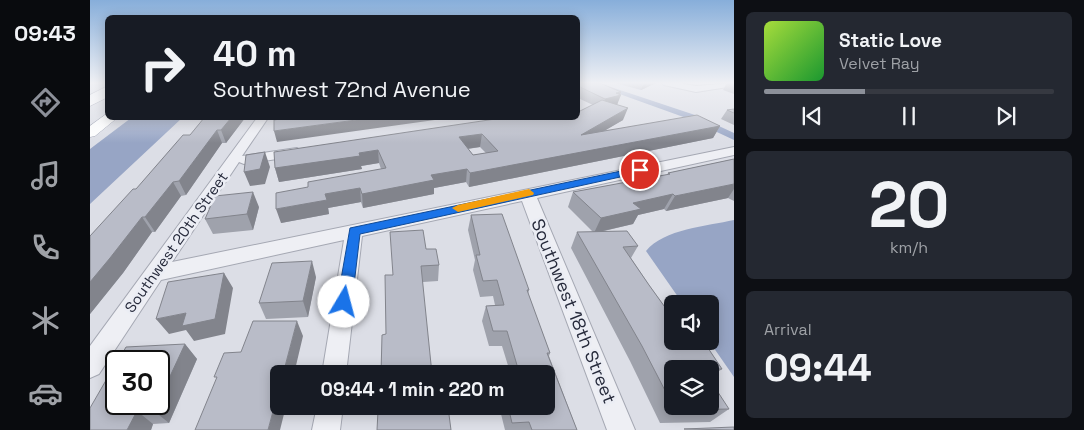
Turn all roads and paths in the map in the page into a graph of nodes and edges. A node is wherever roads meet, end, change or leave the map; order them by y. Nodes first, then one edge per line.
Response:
1 (107, 120) edge
2 (261, 120) edge
3 (90, 133) edge
4 (310, 150) edge
5 (734, 150) edge
6 (232, 162) junction
7 (527, 193) junction
8 (354, 231) junction
9 (153, 274) junction
10 (335, 365) edge
11 (90, 366) edge
12 (328, 415) edge
13 (326, 430) edge
14 (621, 430) edge

1 - 3 main road
2 - 6 street, Southwest 20th Street
4 - 6 street
5 - 7 street
6 - 9 street, Southwest 20th Street
7 - 8 street
7 - 14 street, Southwest 18th Street
8 - 9 street
8 - 10 street
9 - 11 street, Southwest 20th Street
12 - 13 street

